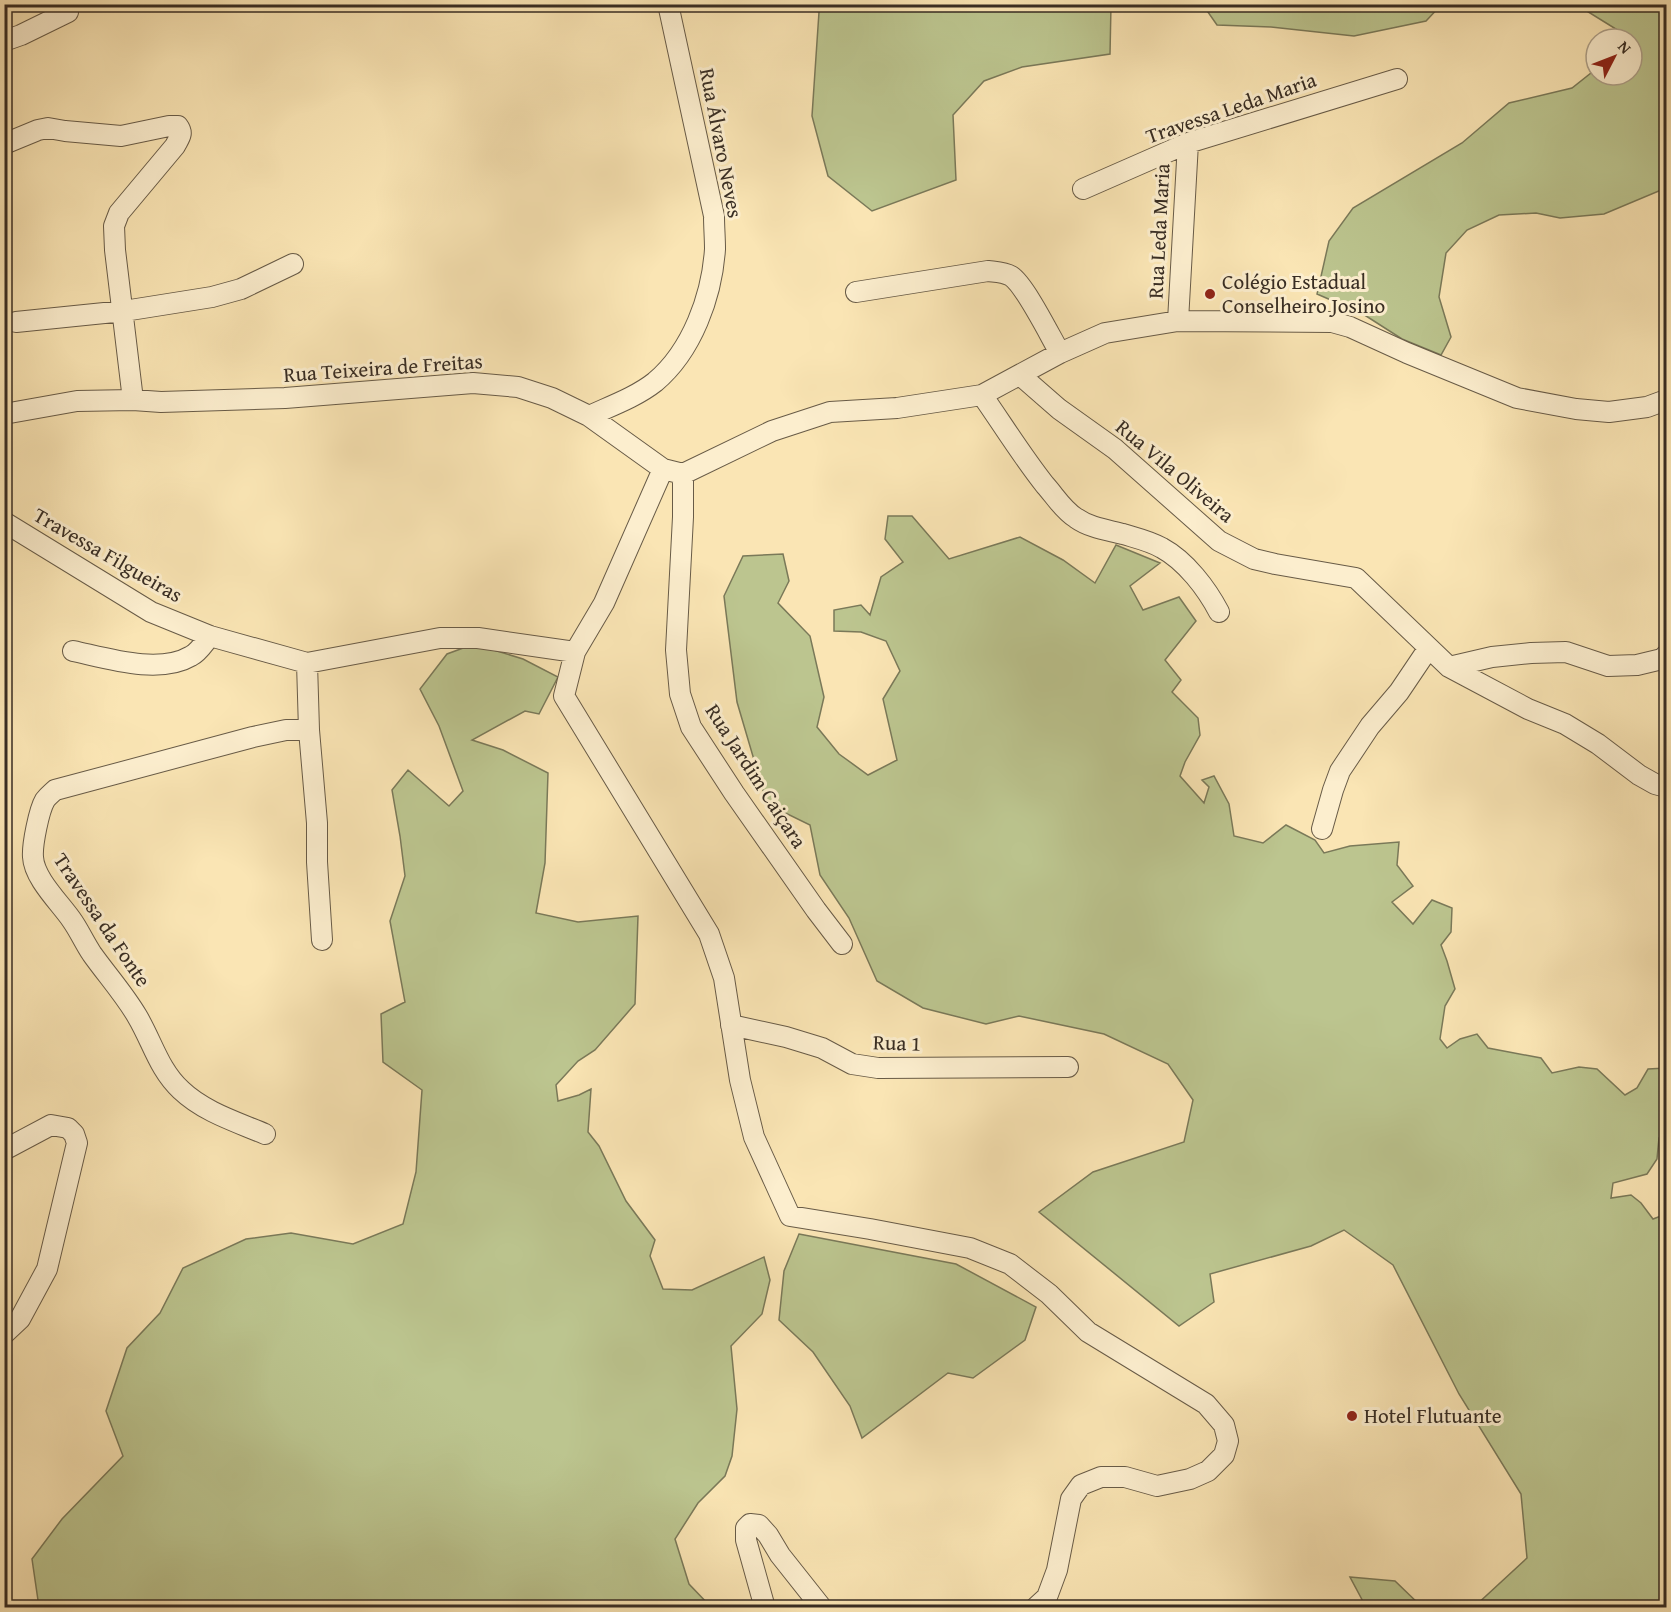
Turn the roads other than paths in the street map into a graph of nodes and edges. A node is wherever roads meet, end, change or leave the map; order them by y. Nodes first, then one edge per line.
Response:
1 (668, 4) edge
2 (68, 12) dead end
3 (4, 41) edge
4 (1396, 79) dead end
5 (1188, 143) junction
6 (4, 144) edge
7 (1083, 189) dead end
8 (293, 264) dead end
9 (856, 292) dead end
10 (124, 311) junction
11 (1178, 321) junction
12 (15, 322) dead end
13 (1060, 353) junction
14 (1020, 375) junction
15 (982, 395) junction
16 (133, 400) junction
17 (1666, 400) edge
18 (4, 414) edge
19 (589, 416) junction
20 (663, 469) junction
21 (683, 474) junction
22 (4, 522) edge
23 (1219, 612) dead end
24 (210, 636) junction
25 (1428, 649) junction
26 (72, 651) dead end
27 (575, 652) junction
28 (1666, 655) edge
29 (308, 663) junction
30 (1449, 667) junction
31 (309, 729) junction
32 (1666, 787) edge
33 (1322, 829) dead end
34 (322, 940) dead end
35 (842, 944) dead end
36 (731, 1025) junction
37 (1068, 1067) dead end
38 (265, 1134) dead end
39 (4, 1150) edge
40 (4, 1334) edge
41 (765, 1608) edge
42 (822, 1608) edge
43 (1035, 1608) edge

1 - 19 street, Rua Álvaro Neves
2 - 3 street
4 - 5 street, Travessa Leda Maria
5 - 7 street, Travessa Leda Maria
5 - 11 street, Rua Leda Maria
6 - 10 street
8 - 10 street
9 - 13 street
10 - 12 street
10 - 16 street
11 - 13 street
11 - 17 street
13 - 14 street
14 - 15 street
14 - 25 street, Rua Vila Oliveira
15 - 21 street
15 - 23 street
16 - 18 street, Rua Teixeira de Freitas
16 - 19 street, Rua Teixeira de Freitas
19 - 20 street, Rua Teixeira de Freitas
20 - 21 street, Rua Teixeira de Freitas
20 - 27 street
21 - 35 street, Rua Jardim Caiçara
22 - 24 street, Travessa Filgueiras
24 - 26 street
24 - 29 street, Travessa Filgueiras
25 - 30 street, Rua Vila Oliveira
25 - 33 street
27 - 29 street, Travessa Filgueiras
27 - 36 street
28 - 30 street
29 - 31 street
30 - 32 street, Rua Vila Oliveira
31 - 34 street
31 - 38 street, Travessa da Fonte
36 - 37 street, Rua 1
36 - 43 street
39 - 40 street
41 - 42 street

